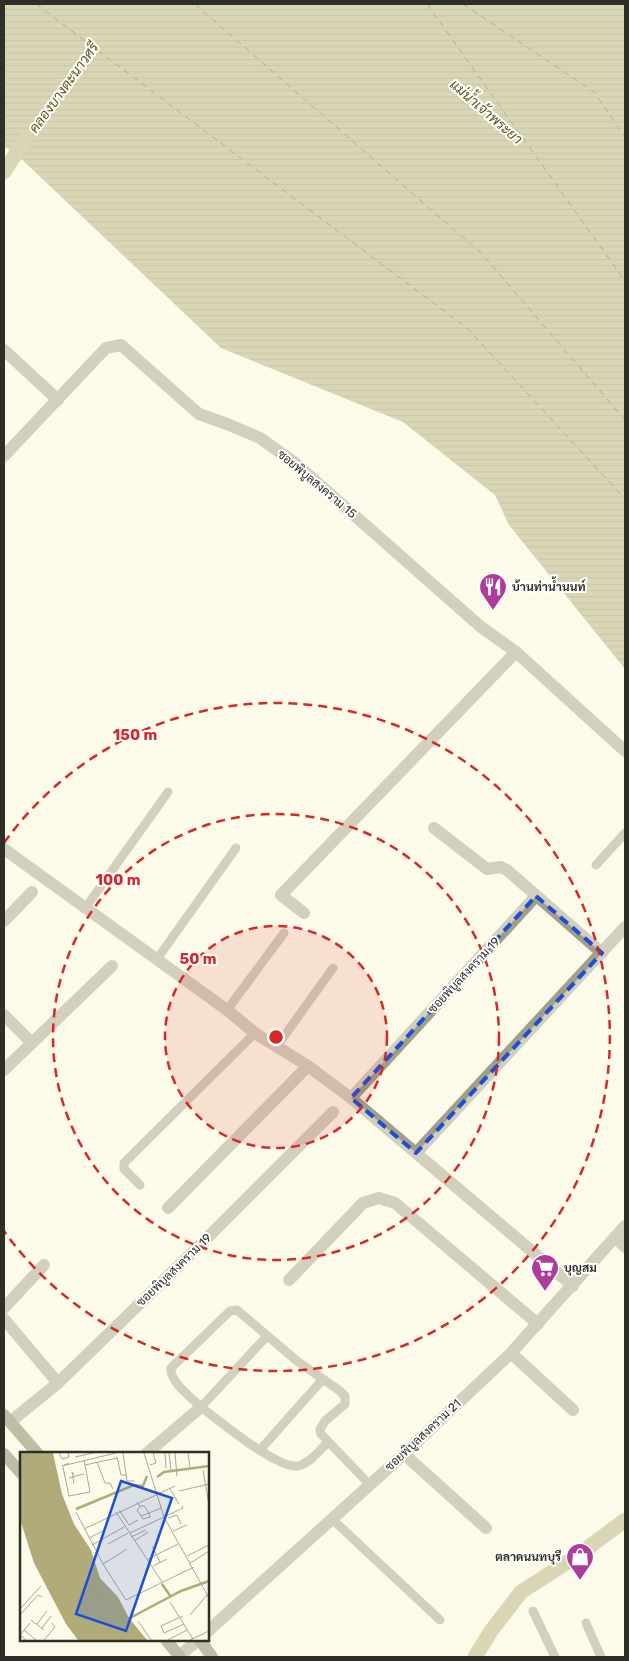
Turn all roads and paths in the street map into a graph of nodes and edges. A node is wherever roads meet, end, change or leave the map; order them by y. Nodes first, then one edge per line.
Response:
1 (4, 350) edge
2 (58, 400) junction
3 (4, 456) edge
4 (516, 652) junction
5 (625, 751) edge
6 (168, 792) dead end
7 (434, 828) dead end
8 (625, 833) edge
9 (236, 848) dead end
10 (4, 849) edge
11 (596, 865) dead end
12 (32, 892) dead end
13 (536, 896) junction
14 (86, 907) junction
15 (304, 913) dead end
16 (4, 921) edge
17 (625, 927) edge
18 (284, 933) dead end
19 (602, 953) junction
20 (157, 959) junction
21 (112, 966) dead end
22 (333, 968) dead end
23 (227, 1010) junction
24 (4, 1015) edge
25 (255, 1033) junction
26 (32, 1043) junction
27 (277, 1046) junction
28 (308, 1066) junction
29 (4, 1070) edge
30 (351, 1098) junction
31 (334, 1112) dead end
32 (416, 1153) junction
33 (140, 1185) dead end
34 (168, 1208) dead end
35 (625, 1226) edge
36 (615, 1237) junction
37 (625, 1247) edge
38 (44, 1265) dead end
39 (289, 1280) dead end
40 (573, 1286) junction
41 (4, 1308) edge
42 (4, 1319) edge
43 (538, 1324) junction
44 (268, 1336) junction
45 (511, 1353) junction
46 (323, 1379) junction
47 (58, 1383) junction
48 (201, 1407) junction
49 (573, 1410) dead end
50 (7, 1419) edge
51 (328, 1442) junction
52 (260, 1450) junction
53 (36, 1452) edge
54 (148, 1452) edge
55 (4, 1454) edge
56 (404, 1454) junction
57 (20, 1472) edge
58 (369, 1484) junction
59 (332, 1519) junction
60 (486, 1528) dead end
61 (533, 1611) dead end
62 (440, 1620) dead end
63 (586, 1623) dead end
64 (209, 1630) edge
65 (167, 1641) edge
66 (198, 1641) edge
67 (200, 1641) edge
68 (179, 1657) edge
69 (212, 1657) edge
70 (555, 1657) edge
71 (602, 1657) edge

1 - 2 street
2 - 3 street, ซอยพิบูลสงคราม 15
2 - 4 street, ซอยพิบูลสงคราม 15
4 - 5 street, ซอยพิบูลสงคราม 15
4 - 15 street
6 - 14 lane
7 - 13 street
8 - 11 lane
9 - 20 lane
10 - 14 street
12 - 16 street
13 - 19 street
13 - 30 street, ซอยพิบูลสงคราม 19
14 - 20 street
17 - 19 street
18 - 23 lane
19 - 32 street
20 - 23 street
21 - 26 street
22 - 27 lane
23 - 25 street
24 - 26 street
25 - 27 street
25 - 33 lane
26 - 29 street
27 - 28 street
28 - 30 street
28 - 34 street
30 - 32 street
31 - 47 street, ซอยพิบูลสงคราม 19
32 - 40 street
35 - 36 street, ซอยพิบูลสงคราม 21
36 - 37 street
36 - 40 street, ซอยพิบูลสงคราม 21
38 - 41 street
39 - 43 street
40 - 43 street, ซอยพิบูลสงคราม 21
42 - 47 street
43 - 45 street, ซอยพิบูลสงคราม 21
44 - 46 lane
44 - 48 lane
44 - 48 lane
45 - 49 street
45 - 56 street, ซอยพิบูลสงคราม 21
46 - 51 lane
46 - 52 lane
47 - 50 street, ซอยพิบูลสงคราม 19
48 - 52 lane
48 - 54 street
50 - 53 main road
51 - 52 lane
51 - 58 lane
55 - 57 main road
56 - 58 street, ซอยพิบูลสงคราม 21
56 - 60 street
58 - 59 street, ซอยพิบูลสงคราม 21
59 - 62 lane
59 - 64 street, ซอยพิบูลสงคราม 21
61 - 70 lane
63 - 71 lane
65 - 68 main road
66 - 68 street
67 - 69 main road

